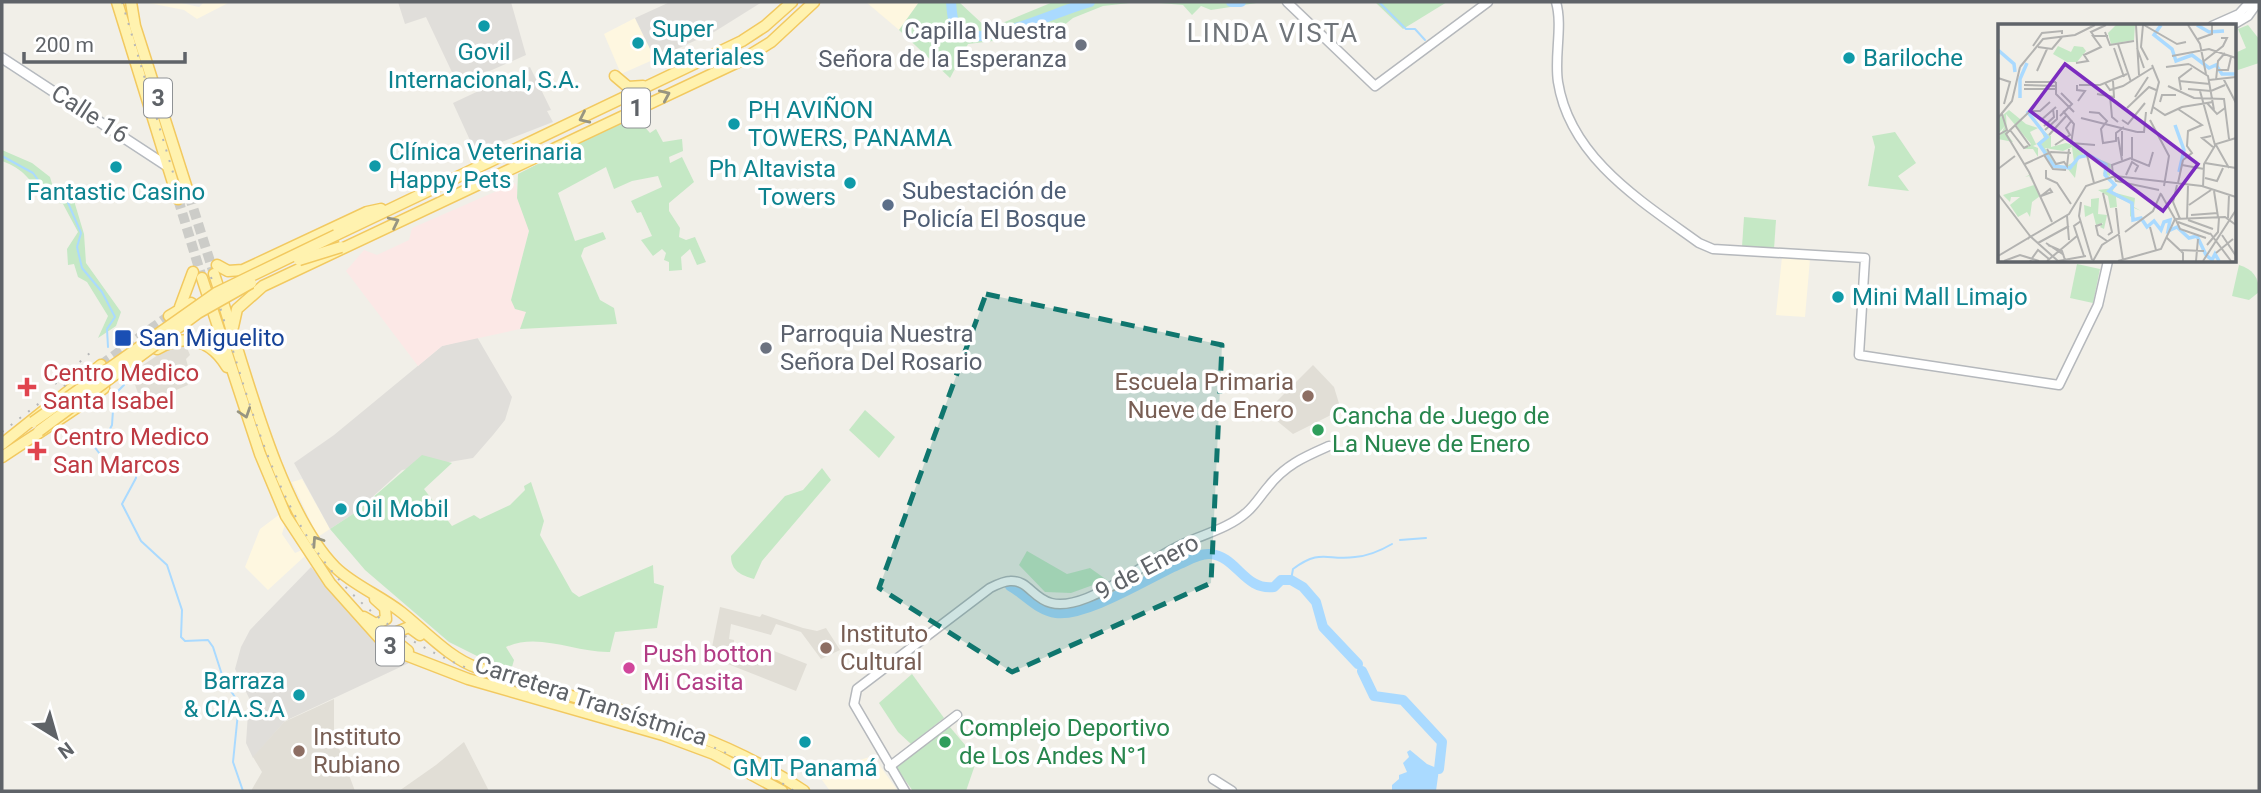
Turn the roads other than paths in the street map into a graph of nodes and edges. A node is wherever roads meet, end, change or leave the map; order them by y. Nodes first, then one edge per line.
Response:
1 (117, 2) edge
2 (131, 2) edge
3 (792, 2) edge
4 (814, 2) edge
5 (1287, 2) edge
6 (1488, 2) edge
7 (1556, 2) edge
8 (2250, 2) edge
9 (2258, 2) edge
10 (2216, 24) edge
11 (2234, 24) edge
12 (2, 58) edge
13 (615, 76) dead end
14 (660, 82) junction
15 (626, 98) junction
16 (600, 125) junction
17 (159, 141) junction
18 (143, 149) junction
19 (167, 166) junction
20 (188, 195) tunnel mouth
21 (178, 199) tunnel mouth
22 (395, 206) junction
23 (341, 247) junction
24 (2108, 262) edge
25 (248, 268) junction
26 (263, 286) junction
27 (234, 334) junction
28 (157, 349) junction
29 (101, 365) tunnel mouth
30 (234, 380) junction
31 (33, 422) junction
32 (39, 431) junction
33 (2, 444) edge
34 (1329, 446) dead end
35 (2, 457) edge
36 (336, 567) junction
37 (338, 592) junction
38 (474, 667) junction
39 (454, 673) junction
40 (957, 715) dead end
41 (887, 763) junction
42 (1213, 779) dead end
43 (782, 791) edge
44 (804, 791) edge
45 (905, 791) edge
46 (1232, 791) edge

1 - 17 main road, 3
2 - 20 main road, 3
3 - 14 main road, 1
16 -> 4 main road, 1
5 - 6 street
7 - 24 street
8 - 10 street
9 - 11 street
12 - 18 main road, Calle 16
13 - 14 main road
14 - 15 main road, 1
15 - 16 main road
15 -> 22 main road, 1
23 -> 16 main road, 1
17 - 18 main road, Calle 16
17 - 19 main road, 3
18 - 19 main road, Calle 16
19 - 21 main road, 3
22 - 25 main road
22 - 31 main road, 1, bridge
23 - 26 main road
23 - 32 main road, bridge
25 - 26 main road
25 - 27 main road, Carretera Transístmica / 3
26 - 27 main road
36 -> 27 main road, Carretera Transístmica / 3
28 - 30 main road
28 - 30 main road, Carretera Transístmica / 3
28 - 32 main road
29 - 31 main road
30 -> 37 main road, Carretera Transístmica / 3
31 - 33 main road
32 - 35 main road
34 - 41 street, 9 de Enero
36 - 37 main road
36 - 38 main road, Carretera Transístmica / 3
37 - 39 main road, Carretera Transístmica / 3
38 - 39 main road
38 - 44 main road, Carretera Transístmica / 3
39 - 43 main road, Carretera Transístmica / 3
40 - 41 street
41 - 45 street
42 - 46 street

